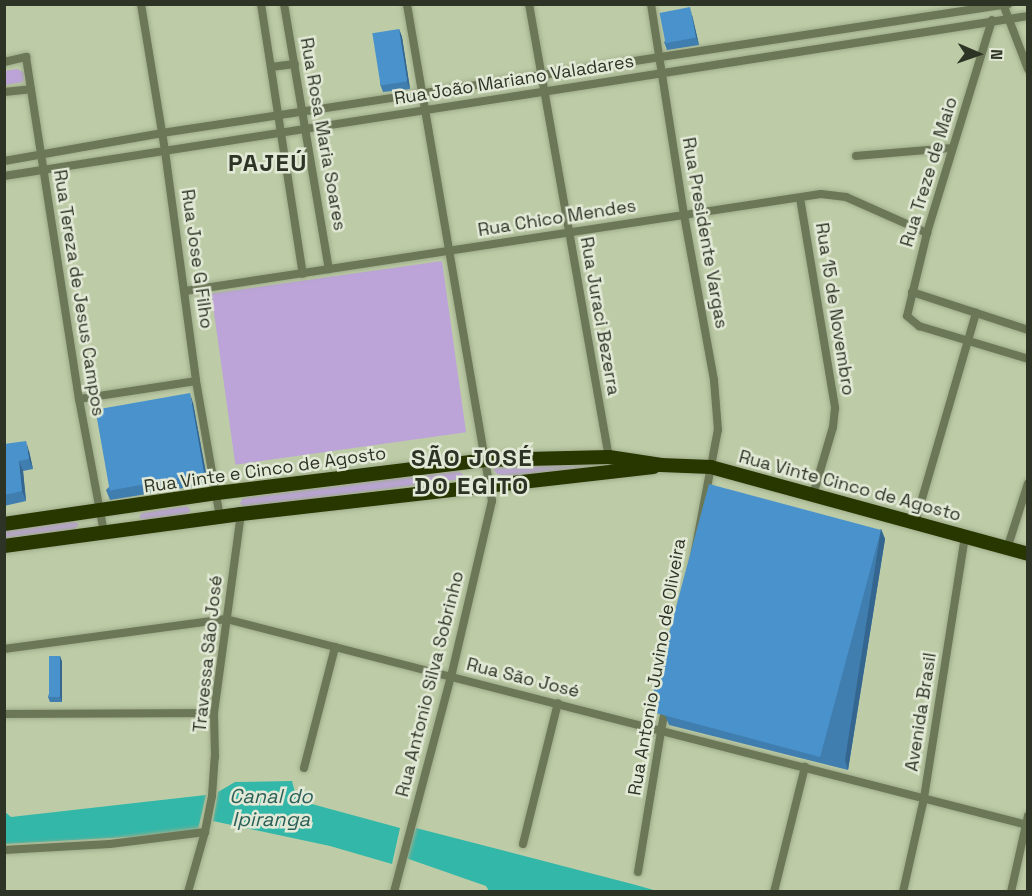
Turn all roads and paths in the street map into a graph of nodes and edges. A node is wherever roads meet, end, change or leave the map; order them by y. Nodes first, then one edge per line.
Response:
1 (141, 4) edge
2 (261, 4) edge
3 (285, 4) edge
4 (407, 4) edge
5 (529, 4) edge
6 (651, 4) edge
7 (1005, 5) edge
8 (991, 8) junction
9 (1028, 16) edge
10 (1009, 19) junction
11 (993, 22) junction
12 (658, 58) junction
13 (4, 62) edge
14 (295, 64) junction
15 (271, 67) junction
16 (1028, 69) edge
17 (540, 75) junction
18 (661, 75) junction
19 (31, 89) junction
20 (4, 92) edge
21 (546, 92) junction
22 (421, 93) junction
23 (425, 111) junction
24 (303, 112) junction
25 (279, 116) junction
26 (305, 129) junction
27 (162, 133) junction
28 (282, 134) junction
29 (952, 148) junction
30 (165, 151) junction
31 (40, 155) junction
32 (856, 156) dead end
33 (4, 161) edge
34 (43, 169) junction
35 (4, 176) edge
36 (800, 198) junction
37 (684, 215) junction
38 (567, 232) junction
39 (927, 233) junction
40 (449, 251) junction
41 (329, 270) junction
42 (303, 274) junction
43 (185, 291) junction
44 (912, 292) junction
45 (976, 314) junction
46 (1028, 330) edge
47 (968, 340) junction
48 (1028, 359) edge
49 (196, 381) junction
50 (79, 399) junction
51 (609, 457) junction
52 (485, 459) junction
53 (661, 465) junction
54 (711, 467) junction
55 (1028, 483) edge
56 (489, 484) junction
57 (217, 493) junction
58 (813, 495) junction
59 (101, 511) junction
60 (241, 514) junction
61 (220, 517) junction
62 (4, 524) edge
63 (915, 524) junction
64 (104, 533) junction
65 (965, 537) junction
66 (4, 546) edge
67 (1007, 549) junction
68 (1028, 554) edge
69 (226, 619) junction
70 (335, 647) junction
71 (4, 649) edge
72 (451, 677) junction
73 (558, 703) junction
74 (214, 713) junction
75 (4, 714) edge
76 (661, 731) junction
77 (805, 767) junction
78 (304, 768) dead end
79 (924, 798) junction
80 (1027, 822) edge
81 (205, 832) junction
82 (523, 844) dead end
83 (4, 850) edge
84 (638, 872) dead end
85 (188, 891) edge
86 (394, 891) edge
87 (774, 891) edge
88 (903, 891) edge
89 (1011, 891) edge

1 - 27 street, Rua Jose G Filho
2 - 15 street
3 - 14 street, Rua Rosa Maria Soares
4 - 22 street, Rua Antonio Silva Sobrinho
5 - 17 street, Rua Juraci Bezerra
6 - 12 street, Rua Presidente Vargas
7 - 8 street, Rua João Mariano Valadares
7 - 10 street
8 - 11 street, Rua Treze de Maio
8 - 12 street, Rua João Mariano Valadares
9 - 10 street, Rua João Mariano Valadares
10 - 11 street, Rua João Mariano Valadares
10 - 16 street
11 - 18 street, Rua João Mariano Valadares
11 - 29 street, Rua Treze de Maio
12 - 17 street, Rua João Mariano Valadares
12 - 18 street, Rua Presidente Vargas
13 - 19 street, Rua Tereza de Jesus Campos
14 - 15 street
14 - 24 street, Rua Rosa Maria Soares
15 - 25 street
17 - 21 street, Rua Juraci Bezerra
17 - 22 street, Rua João Mariano Valadares
18 - 21 street, Rua João Mariano Valadares
18 - 37 street, Rua Presidente Vargas
19 - 20 street
19 - 31 street, Rua Tereza de Jesus Campos
21 - 23 street, Rua João Mariano Valadares
21 - 38 street, Rua Juraci Bezerra
22 - 23 street, Rua Antonio Silva Sobrinho
22 - 24 street, Rua João Mariano Valadares
23 - 26 street, Rua João Mariano Valadares
23 - 40 street, Rua Antonio Silva Sobrinho
24 - 25 street, Rua João Mariano Valadares
24 - 26 street, Rua Rosa Maria Soares
25 - 27 street, Rua João Mariano Valadares
25 - 28 street
26 - 28 street, Rua João Mariano Valadares
26 - 41 street, Rua Rosa Maria Soares
27 - 30 street, Rua Jose G Filho
27 - 31 street, Rua João Mariano Valadares
28 - 30 street, Rua João Mariano Valadares
28 - 42 street
29 - 32 street
29 - 39 street, Rua Treze de Maio
30 - 34 street, Rua João Mariano Valadares
30 - 43 street, Rua Jose G Filho
31 - 33 street, Rua João Mariano Valadares
31 - 34 street, Rua Tereza de Jesus Campos
34 - 35 street, Rua João Mariano Valadares
34 - 50 street, Rua Tereza de Jesus Campos
36 - 37 street, Rua Chico Mendes
36 - 39 street, Rua Chico Mendes
36 - 58 street, Rua 15 de Novembro
37 - 38 street, Rua Chico Mendes
37 - 54 street, Rua Presidente Vargas
38 - 40 street, Rua Chico Mendes
38 - 51 street, Rua Juraci Bezerra
39 - 44 street, Rua Treze de Maio
40 - 41 street, Rua Chico Mendes
40 - 52 street, Rua Antonio Silva Sobrinho
41 - 42 street, Rua Chico Mendes
42 - 43 street, Rua Chico Mendes
43 - 49 street, Rua Jose G Filho
44 - 45 street
44 - 47 street, Rua Treze de Maio
45 - 46 street
45 - 47 street
47 - 48 street
47 - 63 street
49 - 50 street
49 - 57 street, Rua Jose G Filho
50 - 59 street, Rua Tereza de Jesus Campos
51 - 52 main road, Rua Vinte e Cinco de Agosto
51 - 53 main road, Rua Vinte e Cinco de Agosto
52 - 56 street, Rua Antonio Silva Sobrinho
52 - 57 main road, Rua Vinte e Cinco de Agosto
53 - 54 main road, Rua Vinte Cinco de Agosto
53 - 56 main road
54 - 58 main road, Rua Vinte Cinco de Agosto
54 - 76 street, Rua Antonio Juvino de Oliveira
55 - 67 street
56 - 60 main road
56 - 72 street, Rua Antonio Silva Sobrinho
57 - 59 main road, Rua Vinte e Cinco de Agosto
57 - 61 street, Rua Jose G Filho
58 - 63 main road, Rua Vinte Cinco de Agosto
59 - 62 main road, Rua Vinte e Cinco de Agosto
59 - 64 street, Rua Tereza de Jesus Campos
60 - 61 main road
60 - 69 street, Travessa São José
61 - 64 main road
63 - 65 main road, Rua Vinte Cinco de Agosto
64 - 66 main road
65 - 67 main road, Rua Vinte Cinco de Agosto
65 - 79 street, Avenida Brasil
67 - 68 main road, Rua Vinte Cinco de Agosto
69 - 70 street, Rua São José
69 - 71 street, Rua São José
69 - 74 street, Travessa São José
70 - 72 street, Rua São José
70 - 78 street
72 - 73 street, Rua São José
72 - 86 street, Rua Antonio Silva Sobrinho
73 - 76 street, Rua São José
73 - 82 street
74 - 75 street
74 - 81 street, Travessa São José
76 - 77 street, Rua São José
76 - 84 street, Rua Antonio Juvino de Oliveira
77 - 79 street, Rua São José
77 - 87 street
79 - 80 street, Rua São José
79 - 88 street, Avenida Brasil
80 - 89 street
81 - 83 street
81 - 85 street, Travessa São José

